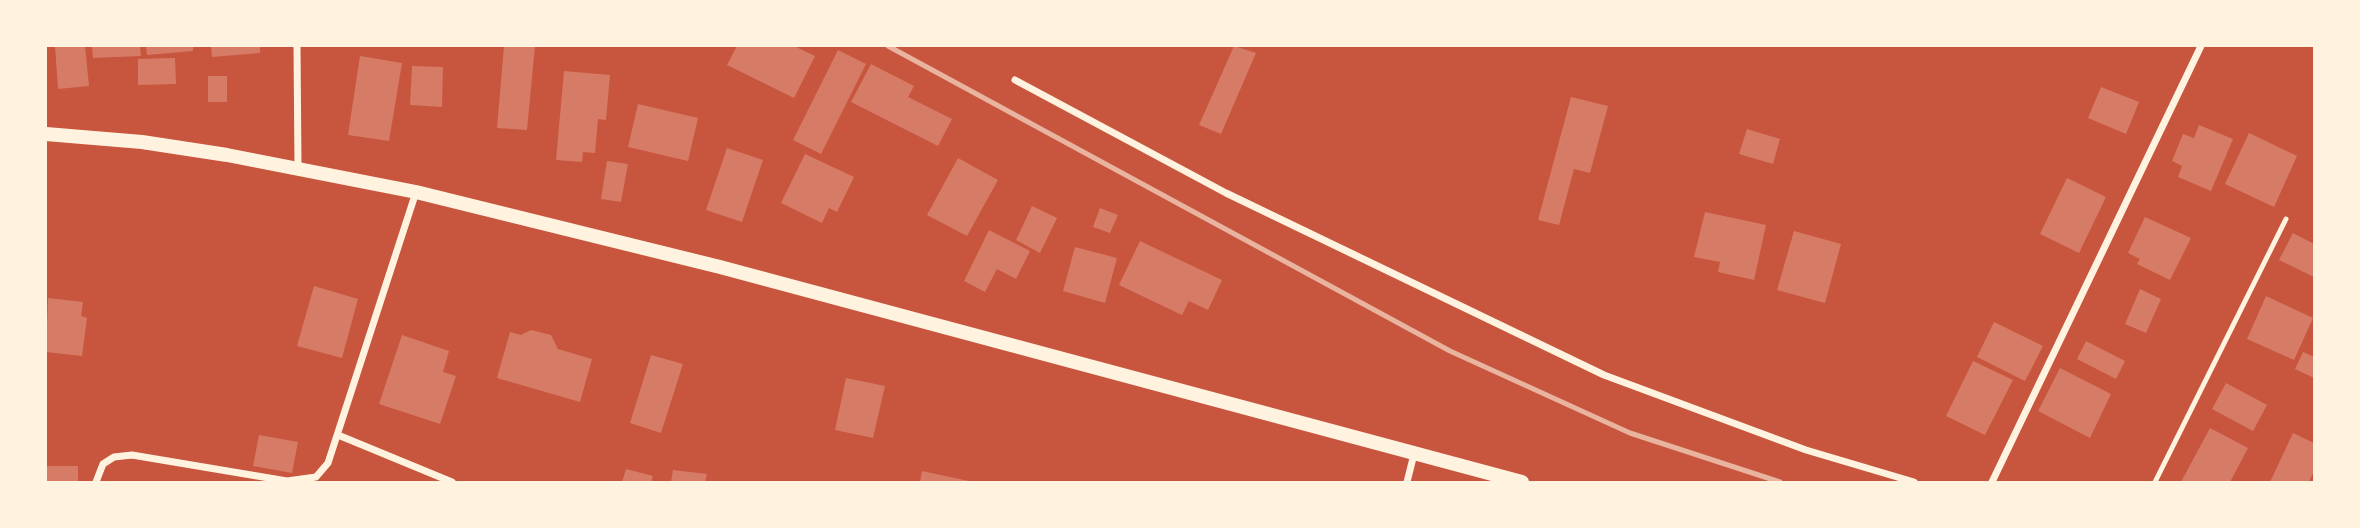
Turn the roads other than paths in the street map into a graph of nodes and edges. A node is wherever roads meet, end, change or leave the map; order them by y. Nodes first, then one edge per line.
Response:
1 (297, 46) edge
2 (2201, 46) edge
3 (1015, 80) dead end
4 (46, 134) edge
5 (298, 167) junction
6 (416, 192) junction
7 (2286, 219) dead end
8 (338, 435) junction
9 (1415, 453) junction
10 (316, 480) edge
11 (96, 482) edge
12 (452, 482) edge
13 (1407, 482) edge
14 (1522, 482) edge
15 (1914, 482) edge
16 (1992, 482) edge
17 (2155, 482) edge

1 - 5 street
2 - 16 street
3 - 15 street
4 - 5 main road
5 - 6 main road
6 - 8 street
6 - 9 main road
7 - 17 lane
8 - 10 street
8 - 12 street
9 - 13 street
9 - 14 main road
10 - 11 street

